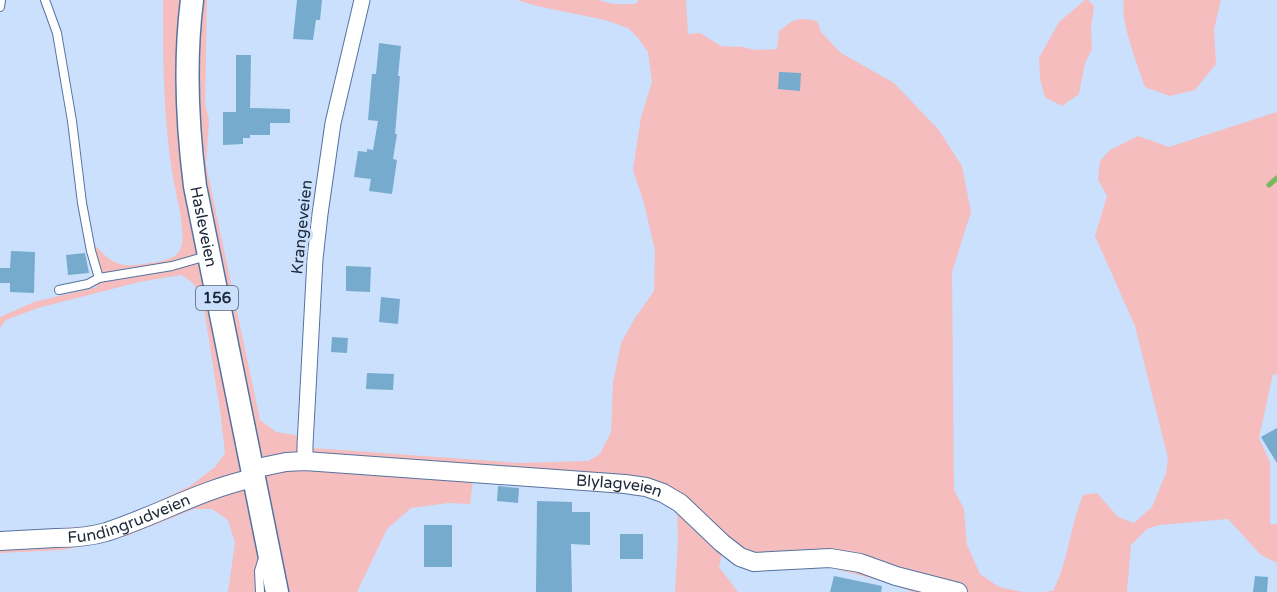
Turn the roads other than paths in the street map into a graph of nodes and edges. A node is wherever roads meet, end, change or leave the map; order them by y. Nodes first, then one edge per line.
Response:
1 (1, 0) edge
2 (45, 0) edge
3 (192, 0) edge
4 (362, 0) edge
5 (0, 7) edge
6 (209, 256) junction
7 (99, 278) junction
8 (59, 290) dead end
9 (305, 461) junction
10 (253, 474) junction
11 (0, 541) edge
12 (267, 542) junction
13 (260, 592) edge
14 (277, 592) edge
15 (958, 592) edge

1 - 5 lane
2 - 7 lane
3 - 6 main road, Hasleveien / 156
4 - 9 street, Krangeveien
6 - 7 lane
6 - 10 main road, Hasleveien / 156
7 - 8 lane
9 - 10 street, Blylagveien
9 - 15 street, Blylagveien
10 - 11 street, Fundingrudveien
10 - 12 main road, Hasleveien / 156
12 - 13 lane
12 - 14 main road, Hasleveien / 156

